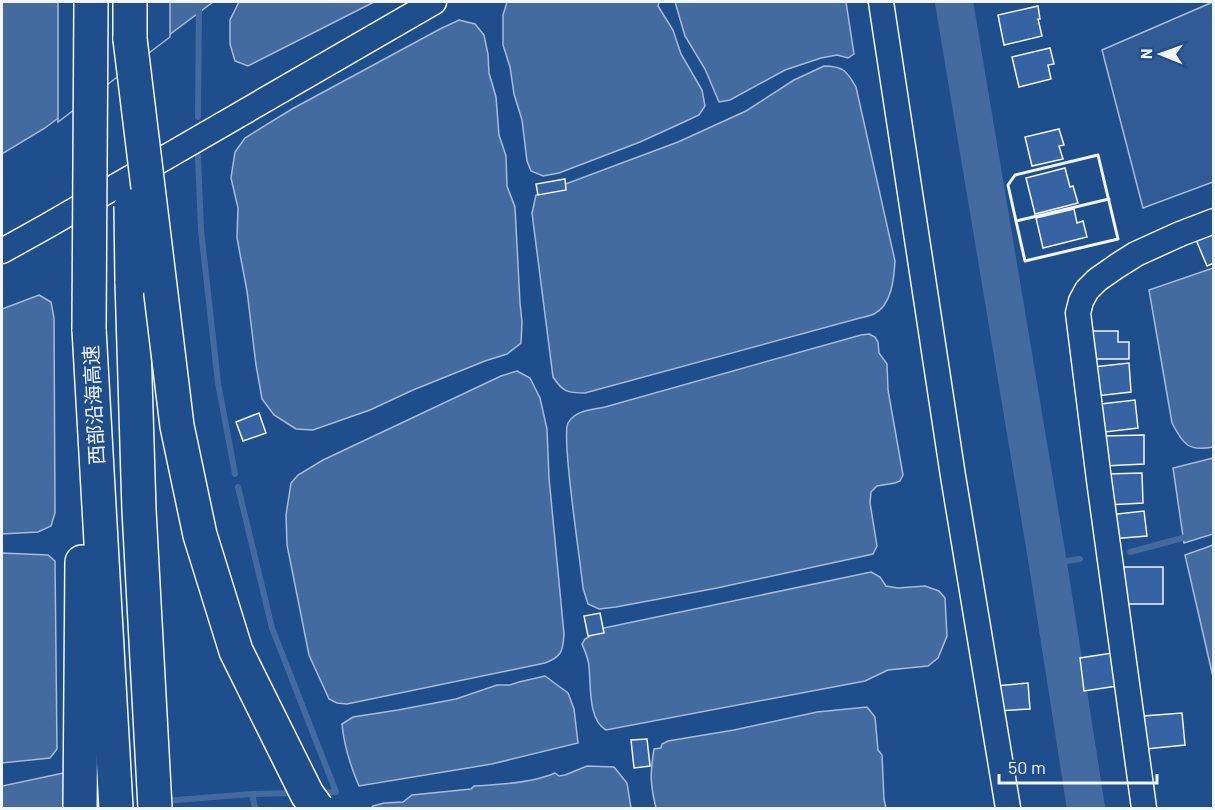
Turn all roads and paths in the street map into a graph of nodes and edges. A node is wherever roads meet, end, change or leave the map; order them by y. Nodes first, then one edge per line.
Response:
1 (91, 2) edge
2 (130, 2) edge
3 (434, 2) edge
4 (881, 2) edge
5 (130, 39) junction
6 (1214, 221) edge
7 (2, 251) edge
8 (89, 329) junction
9 (80, 808) edge
10 (116, 808) edge
11 (154, 808) edge
12 (317, 808) edge
13 (1008, 808) edge
14 (1144, 808) edge

1 - 8 highway, 西部沿海高速, bridge
2 - 5 highway
3 - 7 street
4 - 13 street
5 - 11 highway, bridge
5 - 12 highway, bridge
6 - 14 street
8 - 9 highway
8 - 10 highway, 西部沿海高速

